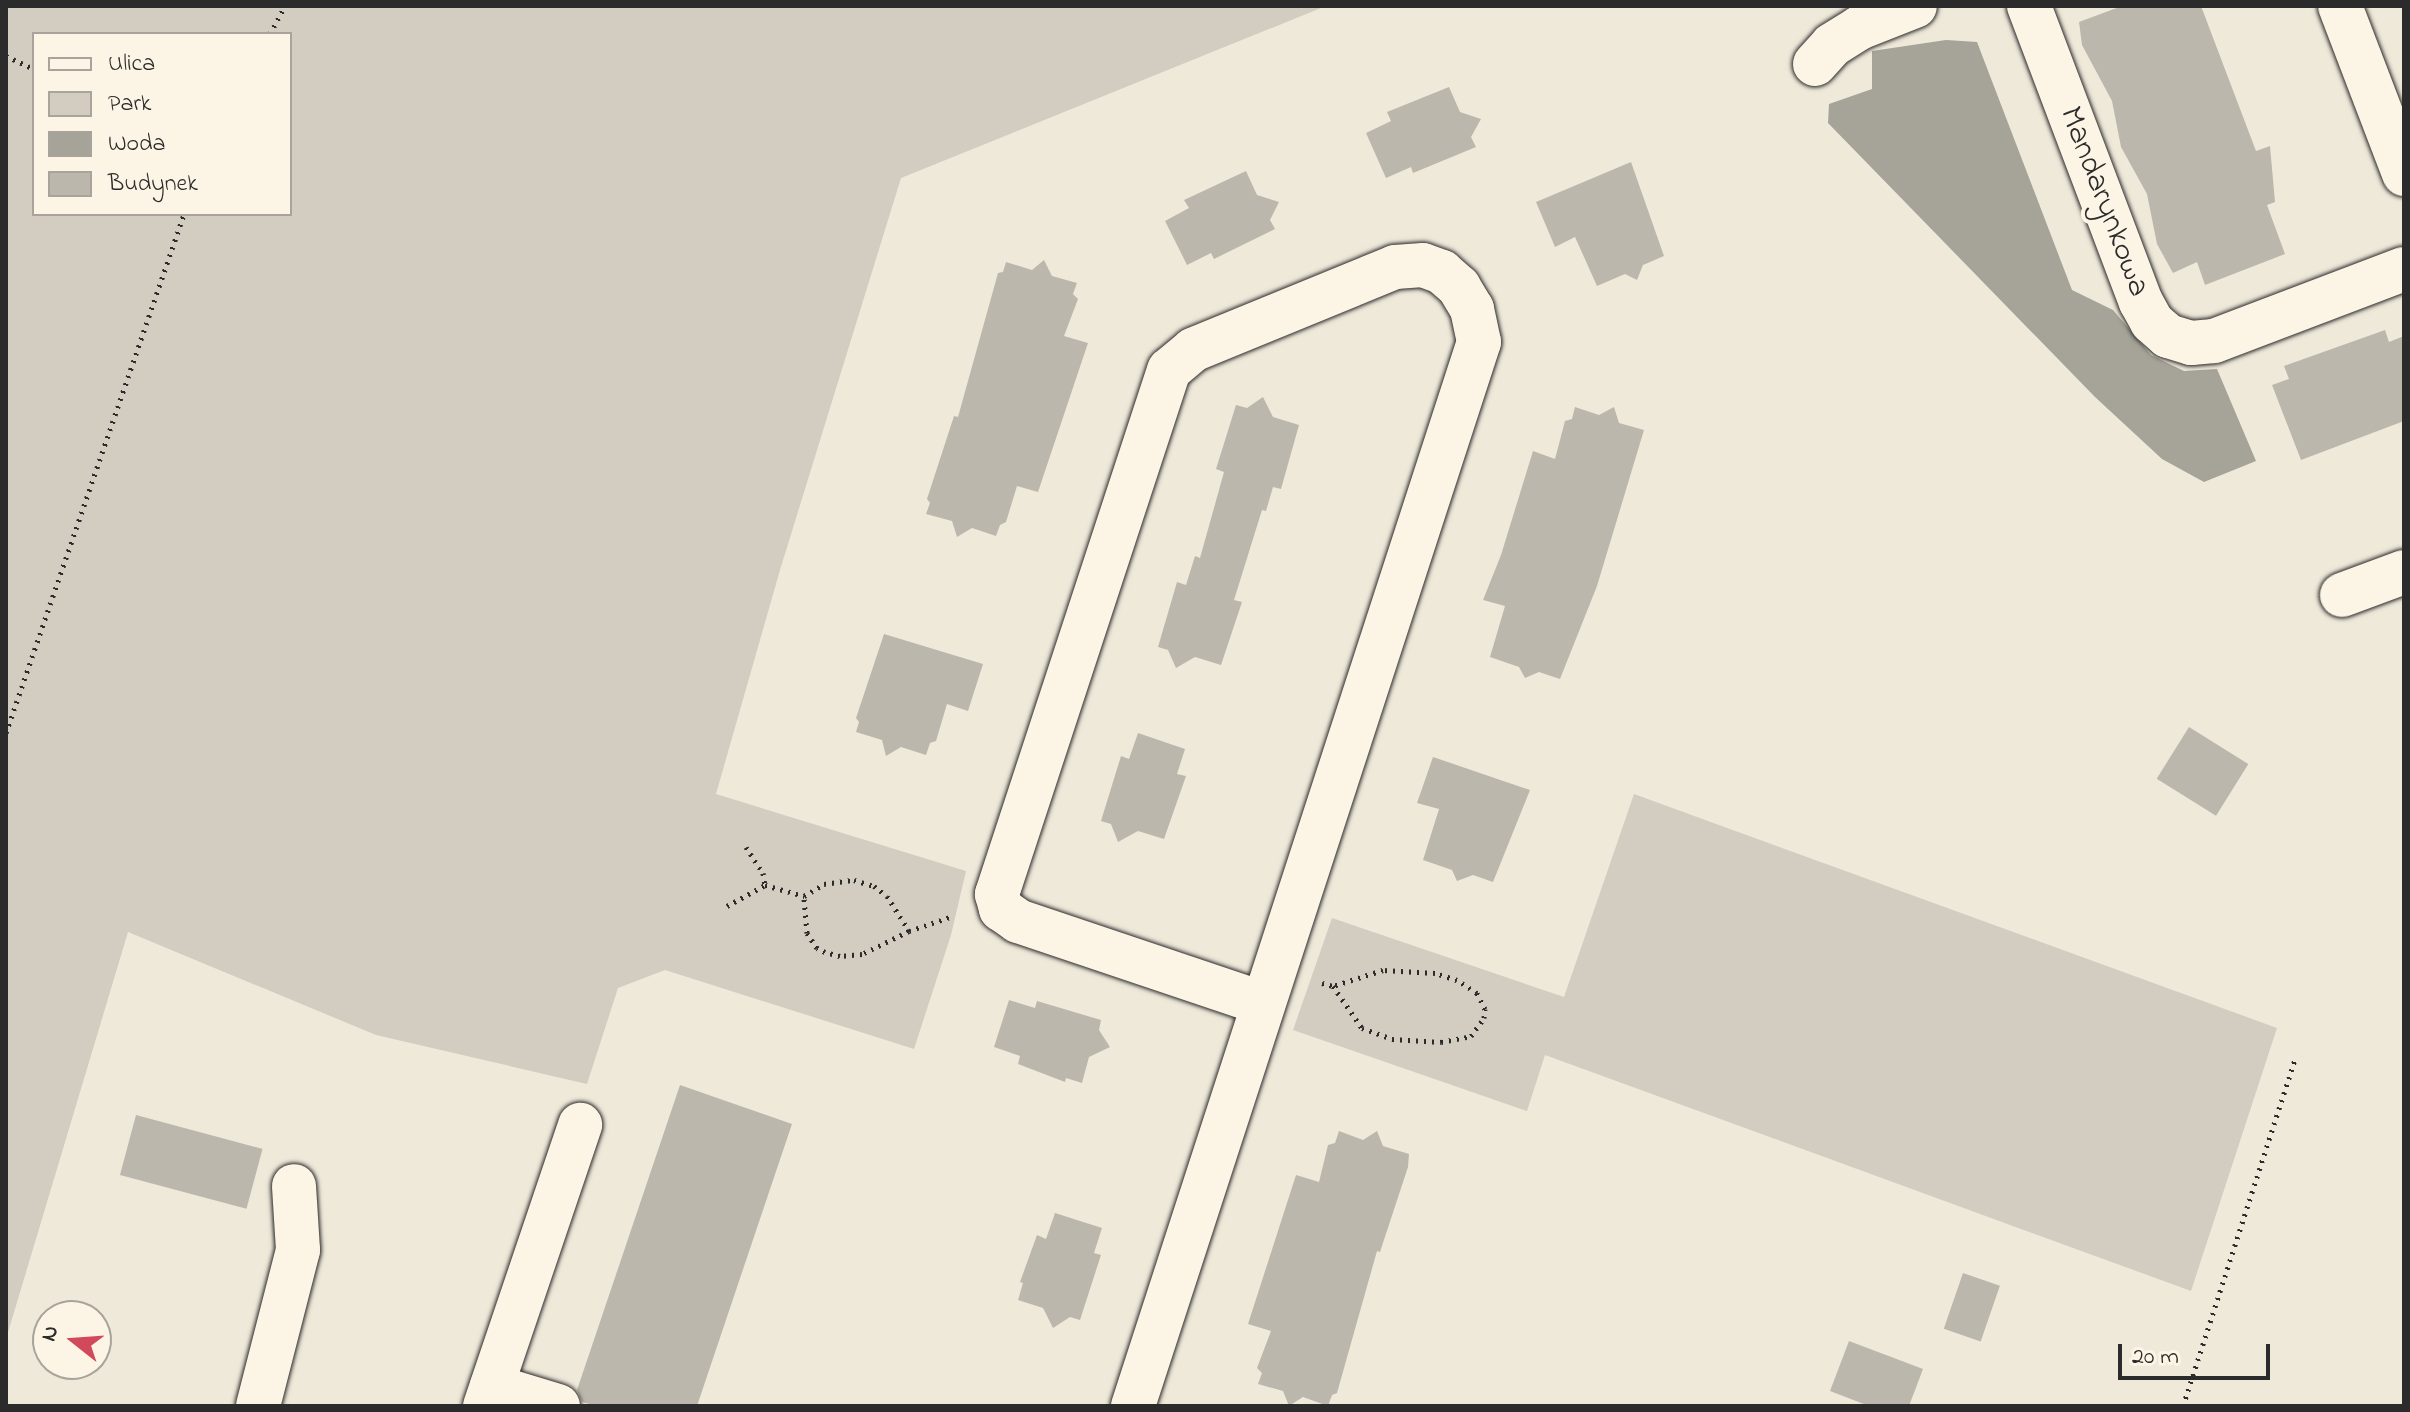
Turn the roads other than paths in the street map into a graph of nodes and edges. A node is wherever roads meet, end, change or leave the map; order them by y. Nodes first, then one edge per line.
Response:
1 (1915, 6) edge
2 (2029, 6) edge
3 (2340, 6) edge
4 (1815, 64) dead end
5 (2404, 174) edge
6 (2404, 269) edge
7 (2404, 572) edge
8 (2342, 595) dead end
9 (1262, 1003) junction
10 (580, 1125) dead end
11 (294, 1186) dead end
12 (488, 1396) edge
13 (258, 1406) edge
14 (558, 1406) edge
15 (1133, 1406) edge

1 - 4 street
2 - 6 street, Mandarynkowa
3 - 5 street
7 - 8 street
9 - 9 street
9 - 15 street
10 - 12 street
11 - 13 street
12 - 14 street

